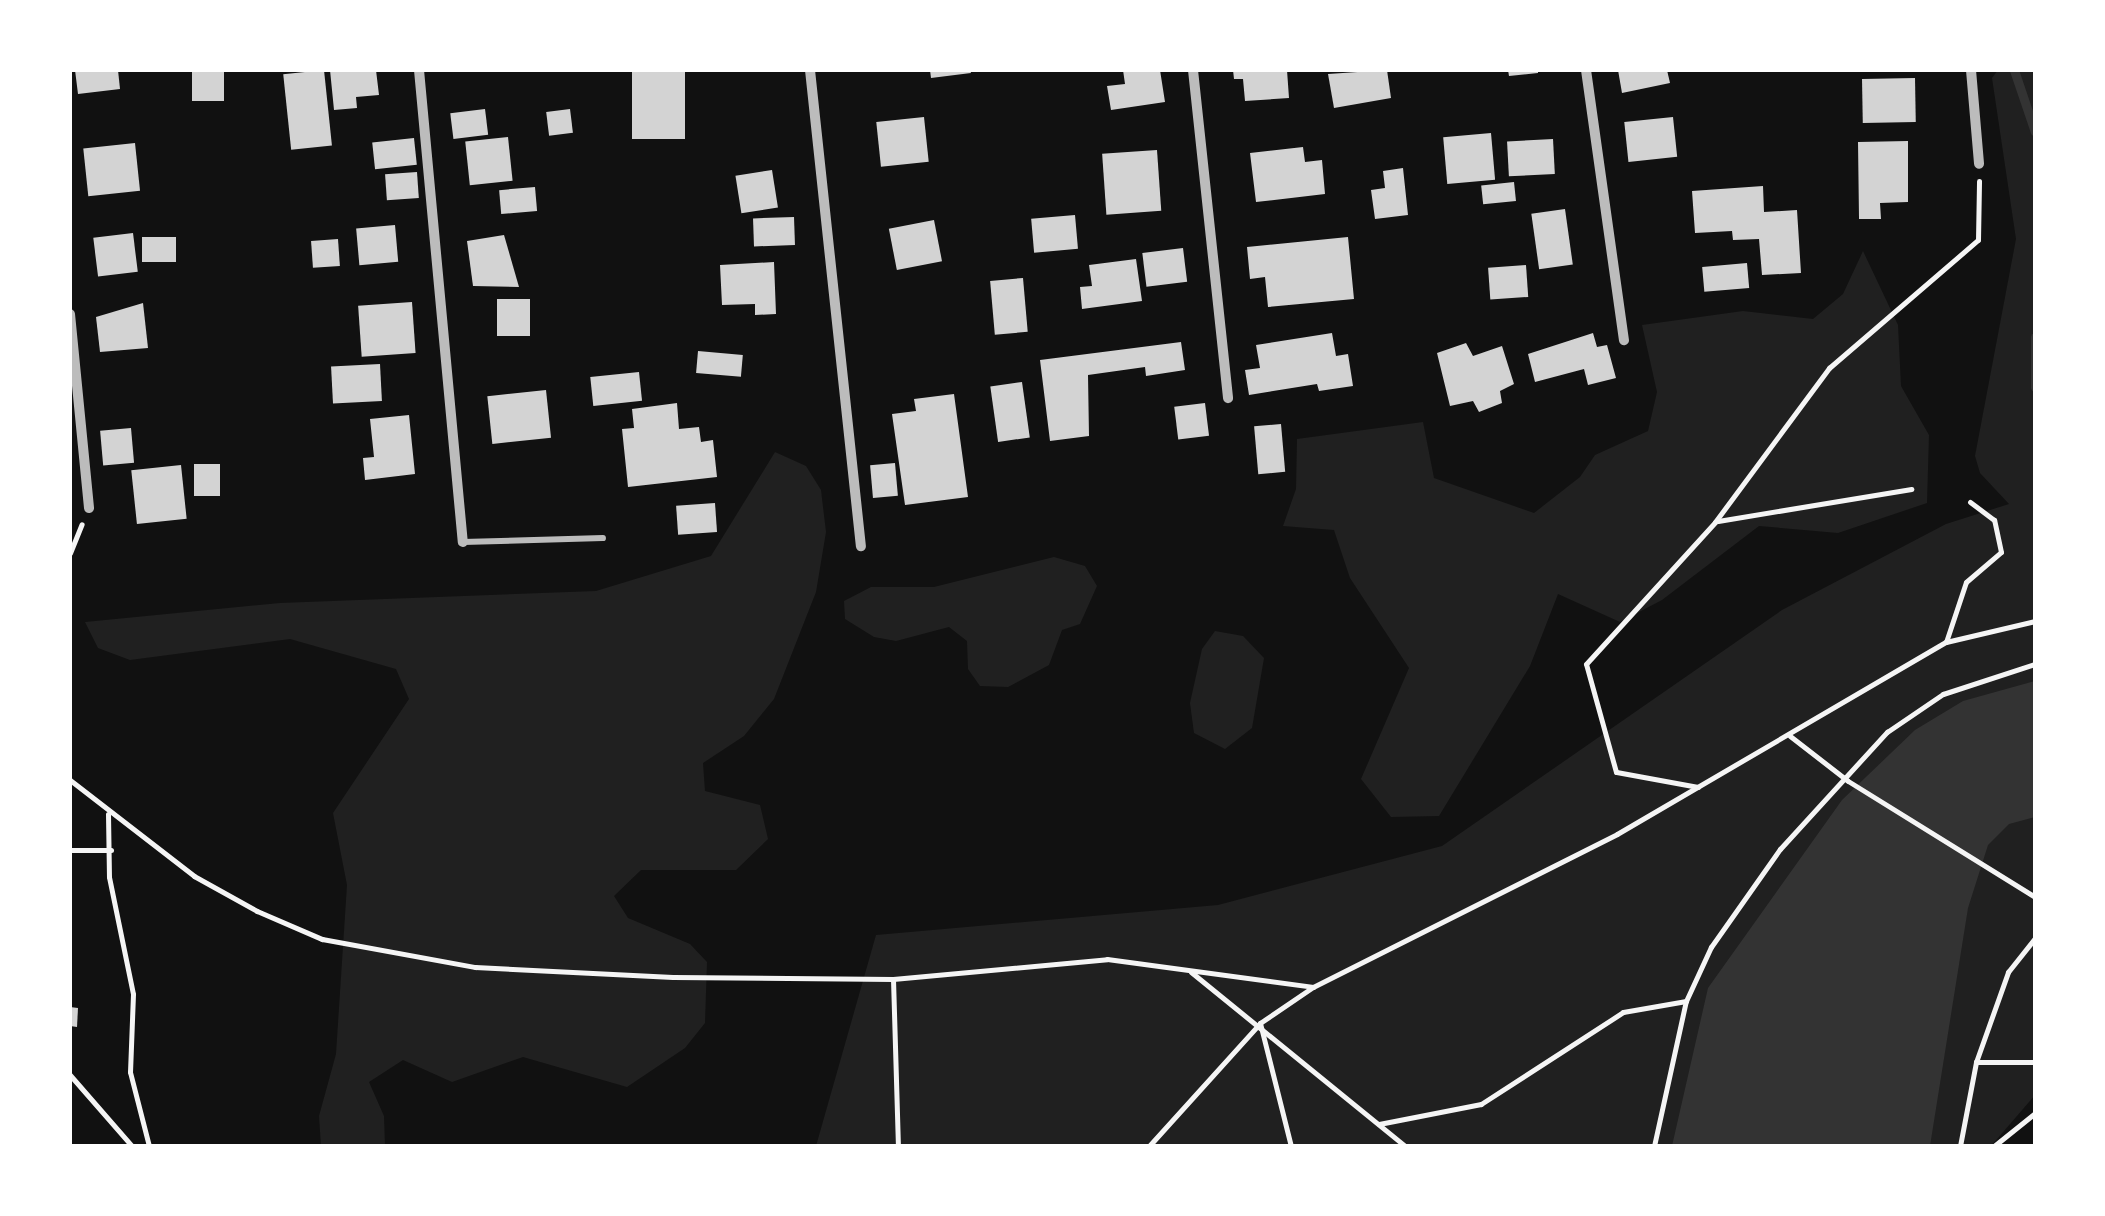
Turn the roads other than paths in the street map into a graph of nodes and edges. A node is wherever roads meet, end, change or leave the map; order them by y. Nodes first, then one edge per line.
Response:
1 (419, 70) edge
2 (810, 70) edge
3 (1193, 70) edge
4 (1586, 70) edge
5 (1971, 70) edge
6 (1979, 164) road end
7 (70, 314) edge
8 (1624, 340) dead end
9 (1228, 398) dead end
10 (89, 508) road end
11 (603, 538) dead end
12 (463, 542) joint
13 (861, 546) dead end

1 - 12 street
2 - 13 street
3 - 9 street
4 - 8 street
5 - 6 street
7 - 10 street
11 - 12 lane

